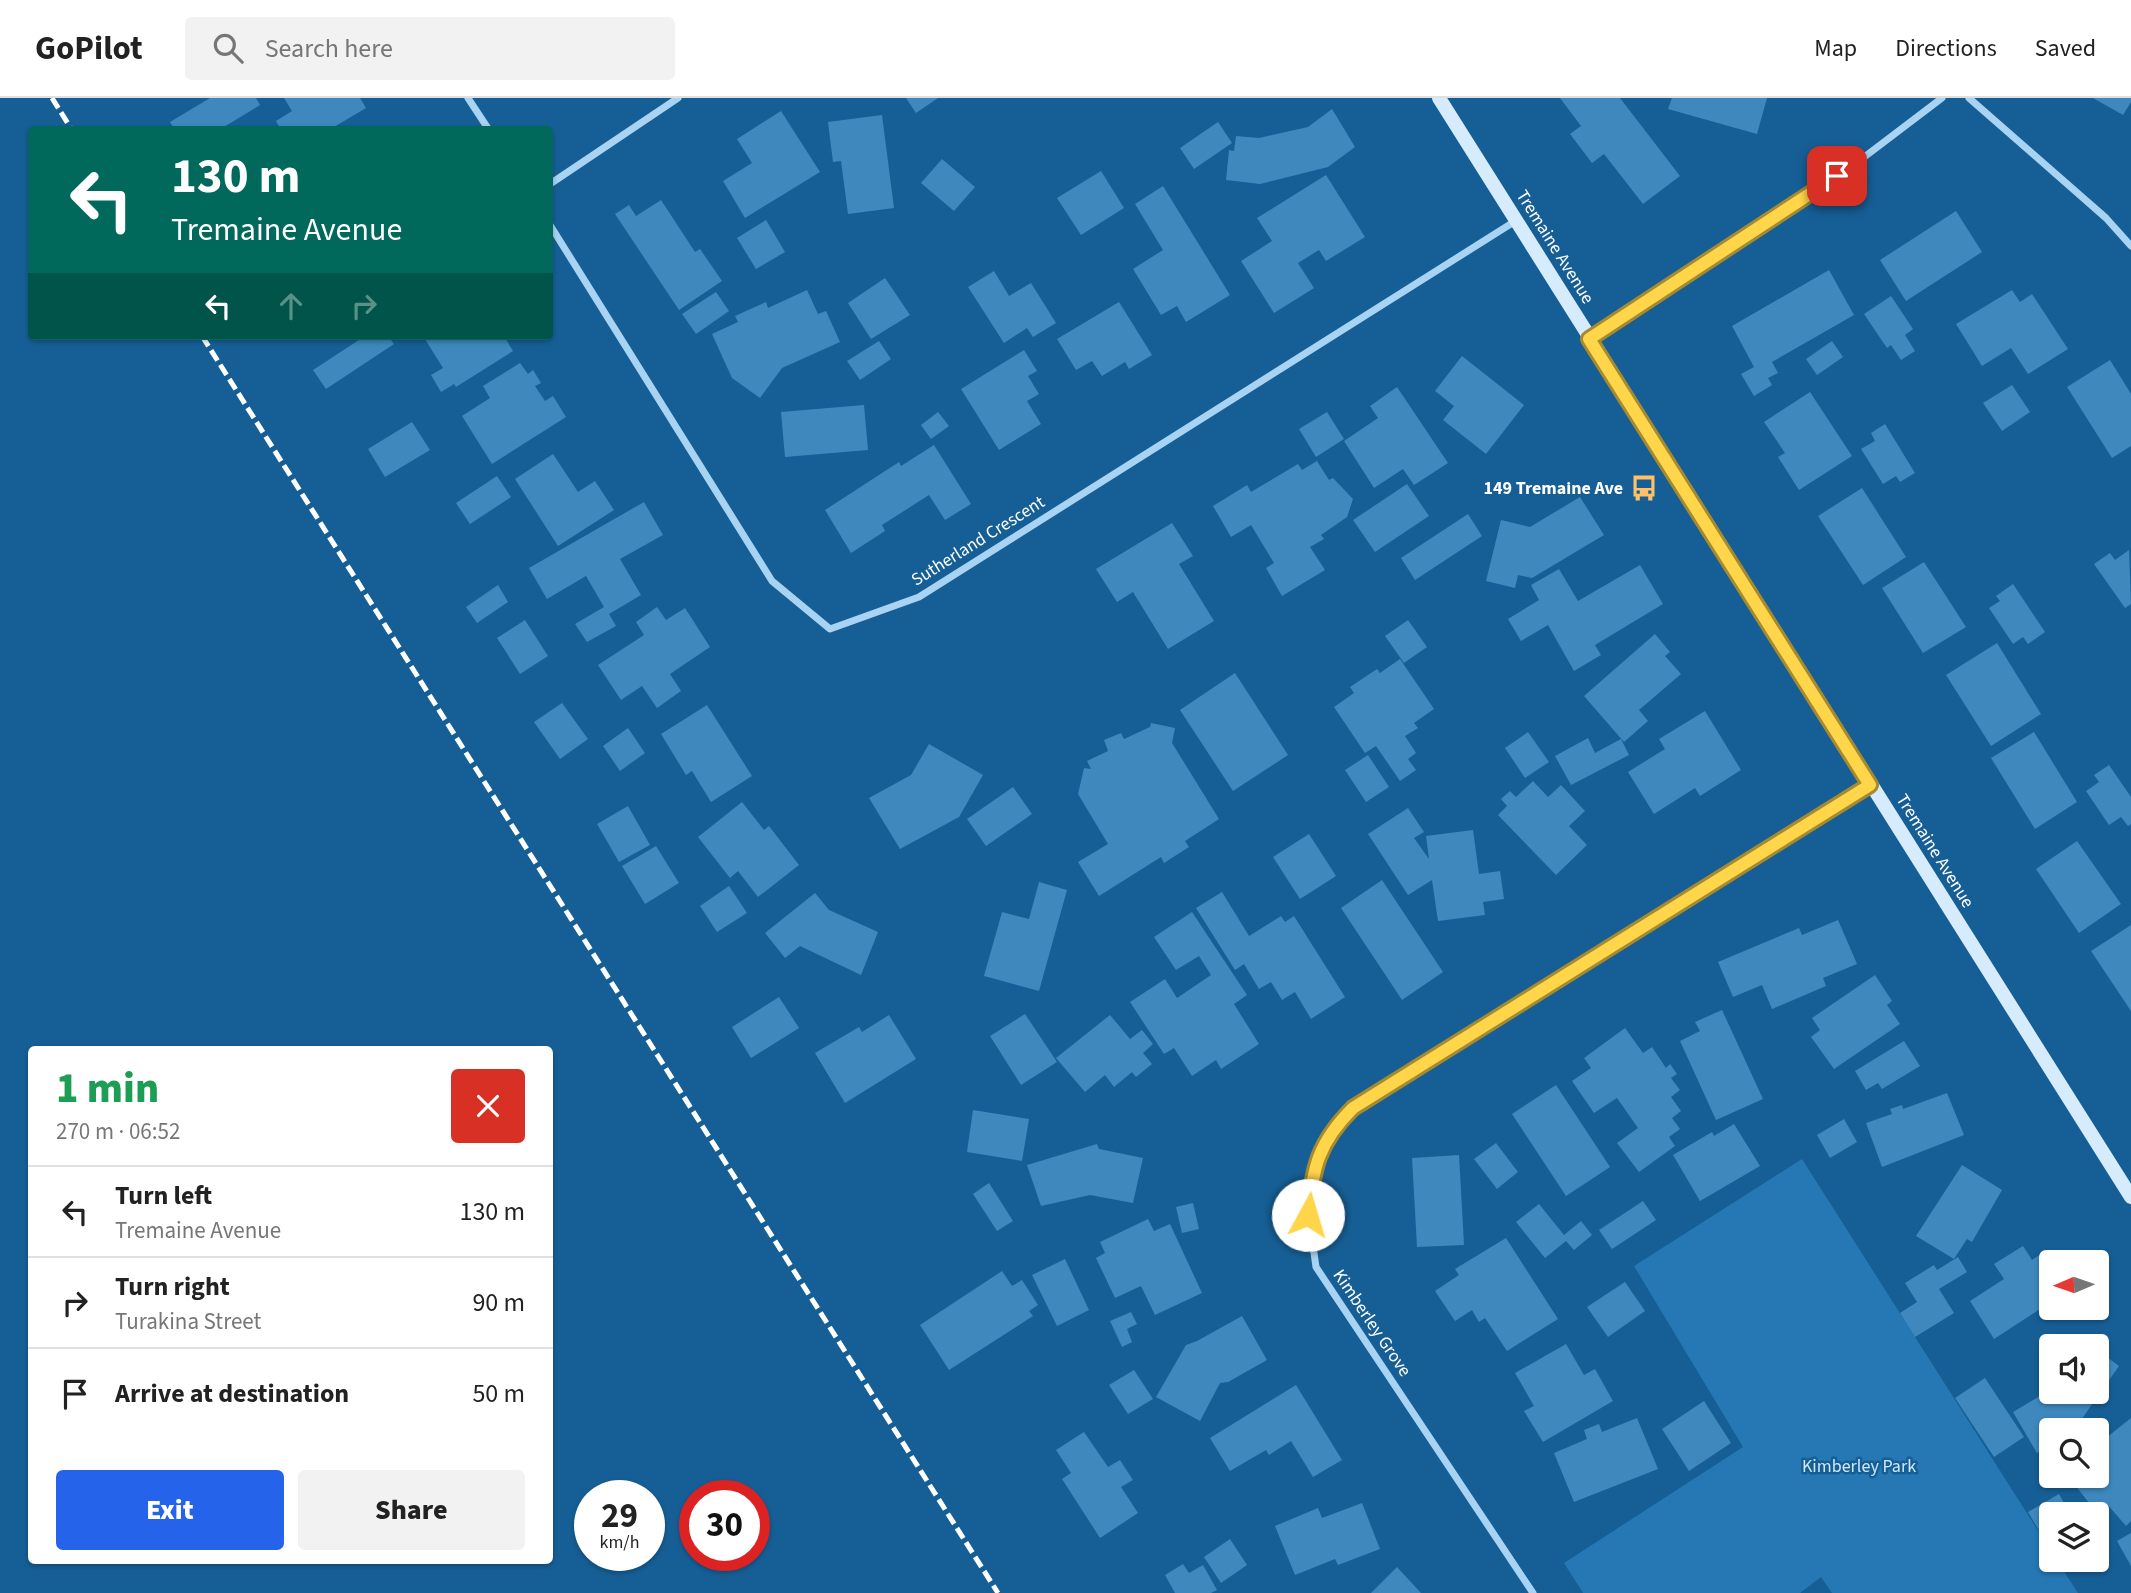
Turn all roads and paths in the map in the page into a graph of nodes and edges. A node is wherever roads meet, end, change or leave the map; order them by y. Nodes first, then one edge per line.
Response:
1 (468, 98) edge
2 (678, 98) edge
3 (1439, 98) edge
4 (1942, 98) edge
5 (1969, 98) edge
6 (486, 126) edge
7 (553, 182) edge
8 (1517, 220) junction
9 (553, 230) edge
10 (2131, 246) edge
11 (1589, 339) junction
12 (1870, 785) junction
13 (2131, 1197) edge
14 (1534, 1593) edge

1 - 6 street
2 - 7 street
3 - 8 main road, Tremaine Avenue
4 - 11 street
5 - 10 street
8 - 9 street, Sutherland Crescent
8 - 11 main road, Tremaine Avenue
11 - 12 main road, Tremaine Avenue
12 - 13 main road, Tremaine Avenue
12 - 14 street, Kimberley Grove

